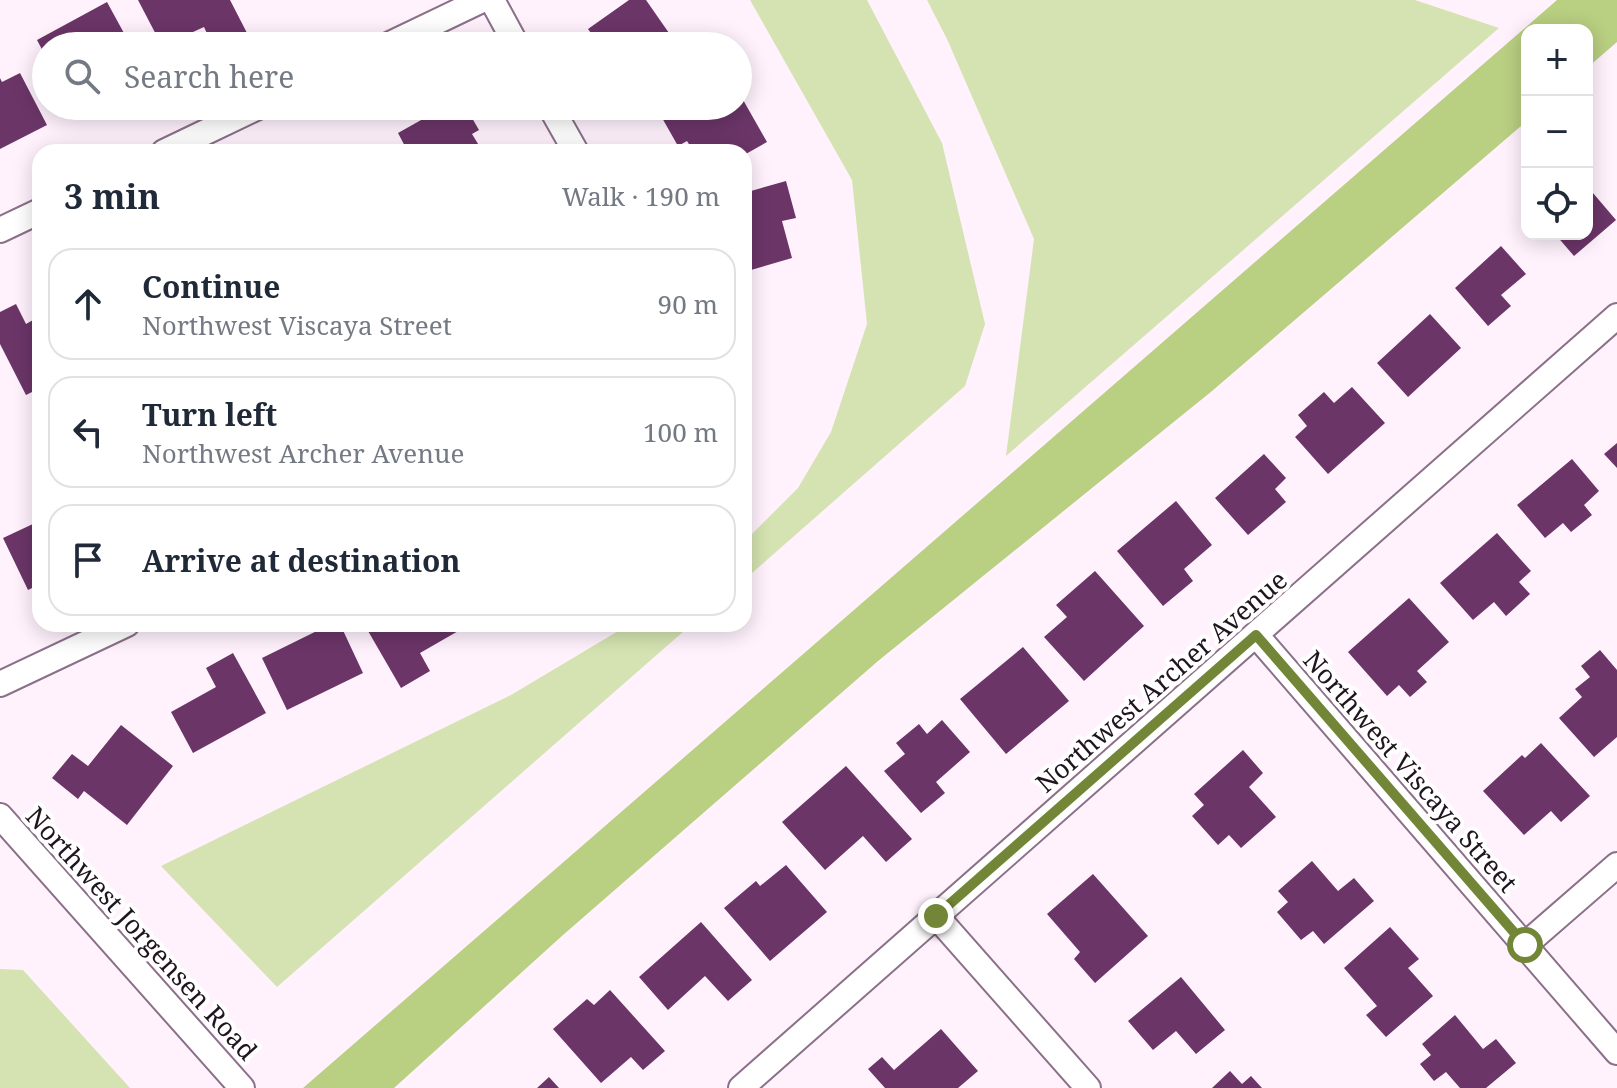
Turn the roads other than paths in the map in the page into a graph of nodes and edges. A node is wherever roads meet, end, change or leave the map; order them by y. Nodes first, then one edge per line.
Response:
1 (482, 0) edge
2 (492, 0) edge
3 (415, 32) edge
4 (509, 32) edge
5 (231, 120) edge
6 (558, 120) edge
7 (181, 144) edge
8 (571, 144) edge
9 (32, 215) edge
10 (0, 230) edge
11 (1617, 316) edge
12 (110, 632) edge
13 (1256, 635) junction
14 (0, 684) edge
15 (0, 816) edge
16 (1617, 865) edge
17 (936, 916) junction
18 (1525, 945) junction
19 (1617, 1052) edge
20 (239, 1085) edge
21 (741, 1088) edge
22 (1088, 1088) edge

1 - 3 street
2 - 4 street
5 - 7 street
6 - 8 street
9 - 10 street
11 - 13 street, Northwest Archer Avenue
12 - 14 street
13 - 17 street, Northwest Archer Avenue
13 - 18 street, Northwest Viscaya Street
15 - 20 street, Northwest Jorgensen Road
16 - 18 street
17 - 21 street, Northwest Archer Avenue
17 - 22 street
18 - 19 street, Northwest Viscaya Street

